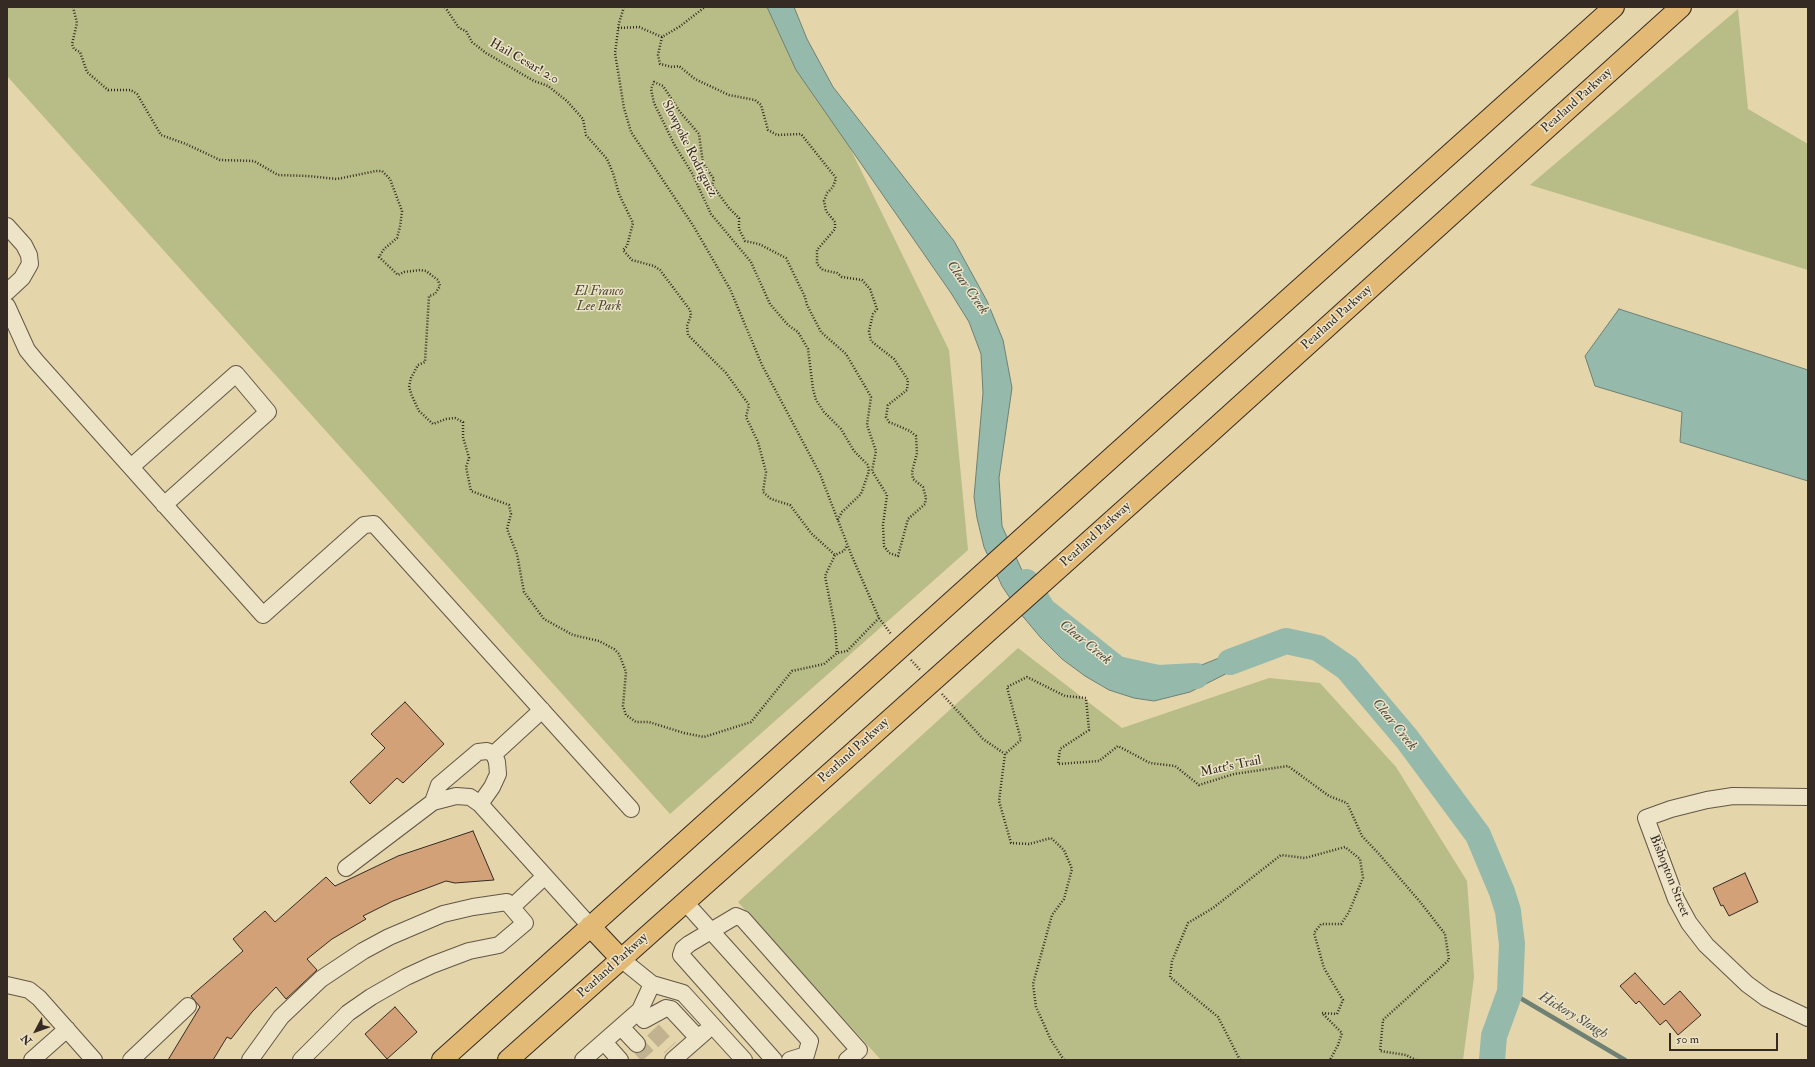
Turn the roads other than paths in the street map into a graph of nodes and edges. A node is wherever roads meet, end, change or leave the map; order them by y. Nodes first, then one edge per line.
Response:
1 (1614, 7) edge
2 (1681, 7) edge
3 (7, 226) edge
4 (7, 292) edge
5 (7, 306) edge
6 (131, 467) junction
7 (164, 505) junction
8 (542, 710) junction
9 (494, 754) junction
10 (1808, 797) edge
11 (433, 802) junction
12 (480, 804) junction
13 (631, 809) dead end
14 (346, 868) dead end
15 (545, 876) junction
16 (685, 902) junction
17 (512, 907) junction
18 (590, 926) junction
19 (712, 930) junction
20 (621, 959) junction
21 (7, 984) edge
22 (652, 984) junction
23 (188, 1006) dead end
24 (1808, 1018) edge
25 (645, 1021) junction
26 (712, 1025) junction
27 (621, 1027) junction
28 (67, 1029) junction
29 (698, 1038) junction
30 (604, 1042) junction
31 (637, 1044) tunnel mouth
32 (673, 1055) edge
33 (136, 1058) edge
34 (514, 1058) edge
35 (35, 1059) edge
36 (94, 1060) edge
37 (250, 1060) edge
38 (301, 1060) edge
39 (442, 1060) edge
40 (583, 1060) edge
41 (620, 1060) edge
42 (744, 1060) edge
43 (774, 1060) edge
44 (790, 1060) edge
45 (847, 1060) edge

1 - 18 main road, bridge
2 - 16 main road, Pearland Parkway, bridge
3 - 4 street
5 - 6 street
6 - 7 street
6 - 7 street
7 - 8 street
8 - 9 street
8 - 13 street
9 - 11 street
9 - 12 street
10 - 24 street, Bishopton Street
11 - 12 street
11 - 14 street
12 - 15 street
15 - 17 street
15 - 18 street
16 - 19 street
16 - 20 main road, Pearland Parkway
17 - 37 street
17 - 38 street
18 - 20 main road
18 - 39 main road
19 - 43 street
19 - 44 street
19 - 45 street
20 - 22 street
20 - 34 main road, Pearland Parkway
21 - 28 street
22 - 25 street
22 - 26 street
23 - 33 street
25 - 27 street
25 - 29 street
26 - 29 street
26 - 42 street
27 - 30 street
27 - 31 street
28 - 35 street
28 - 36 street
29 - 32 street
30 - 40 street
30 - 41 street

